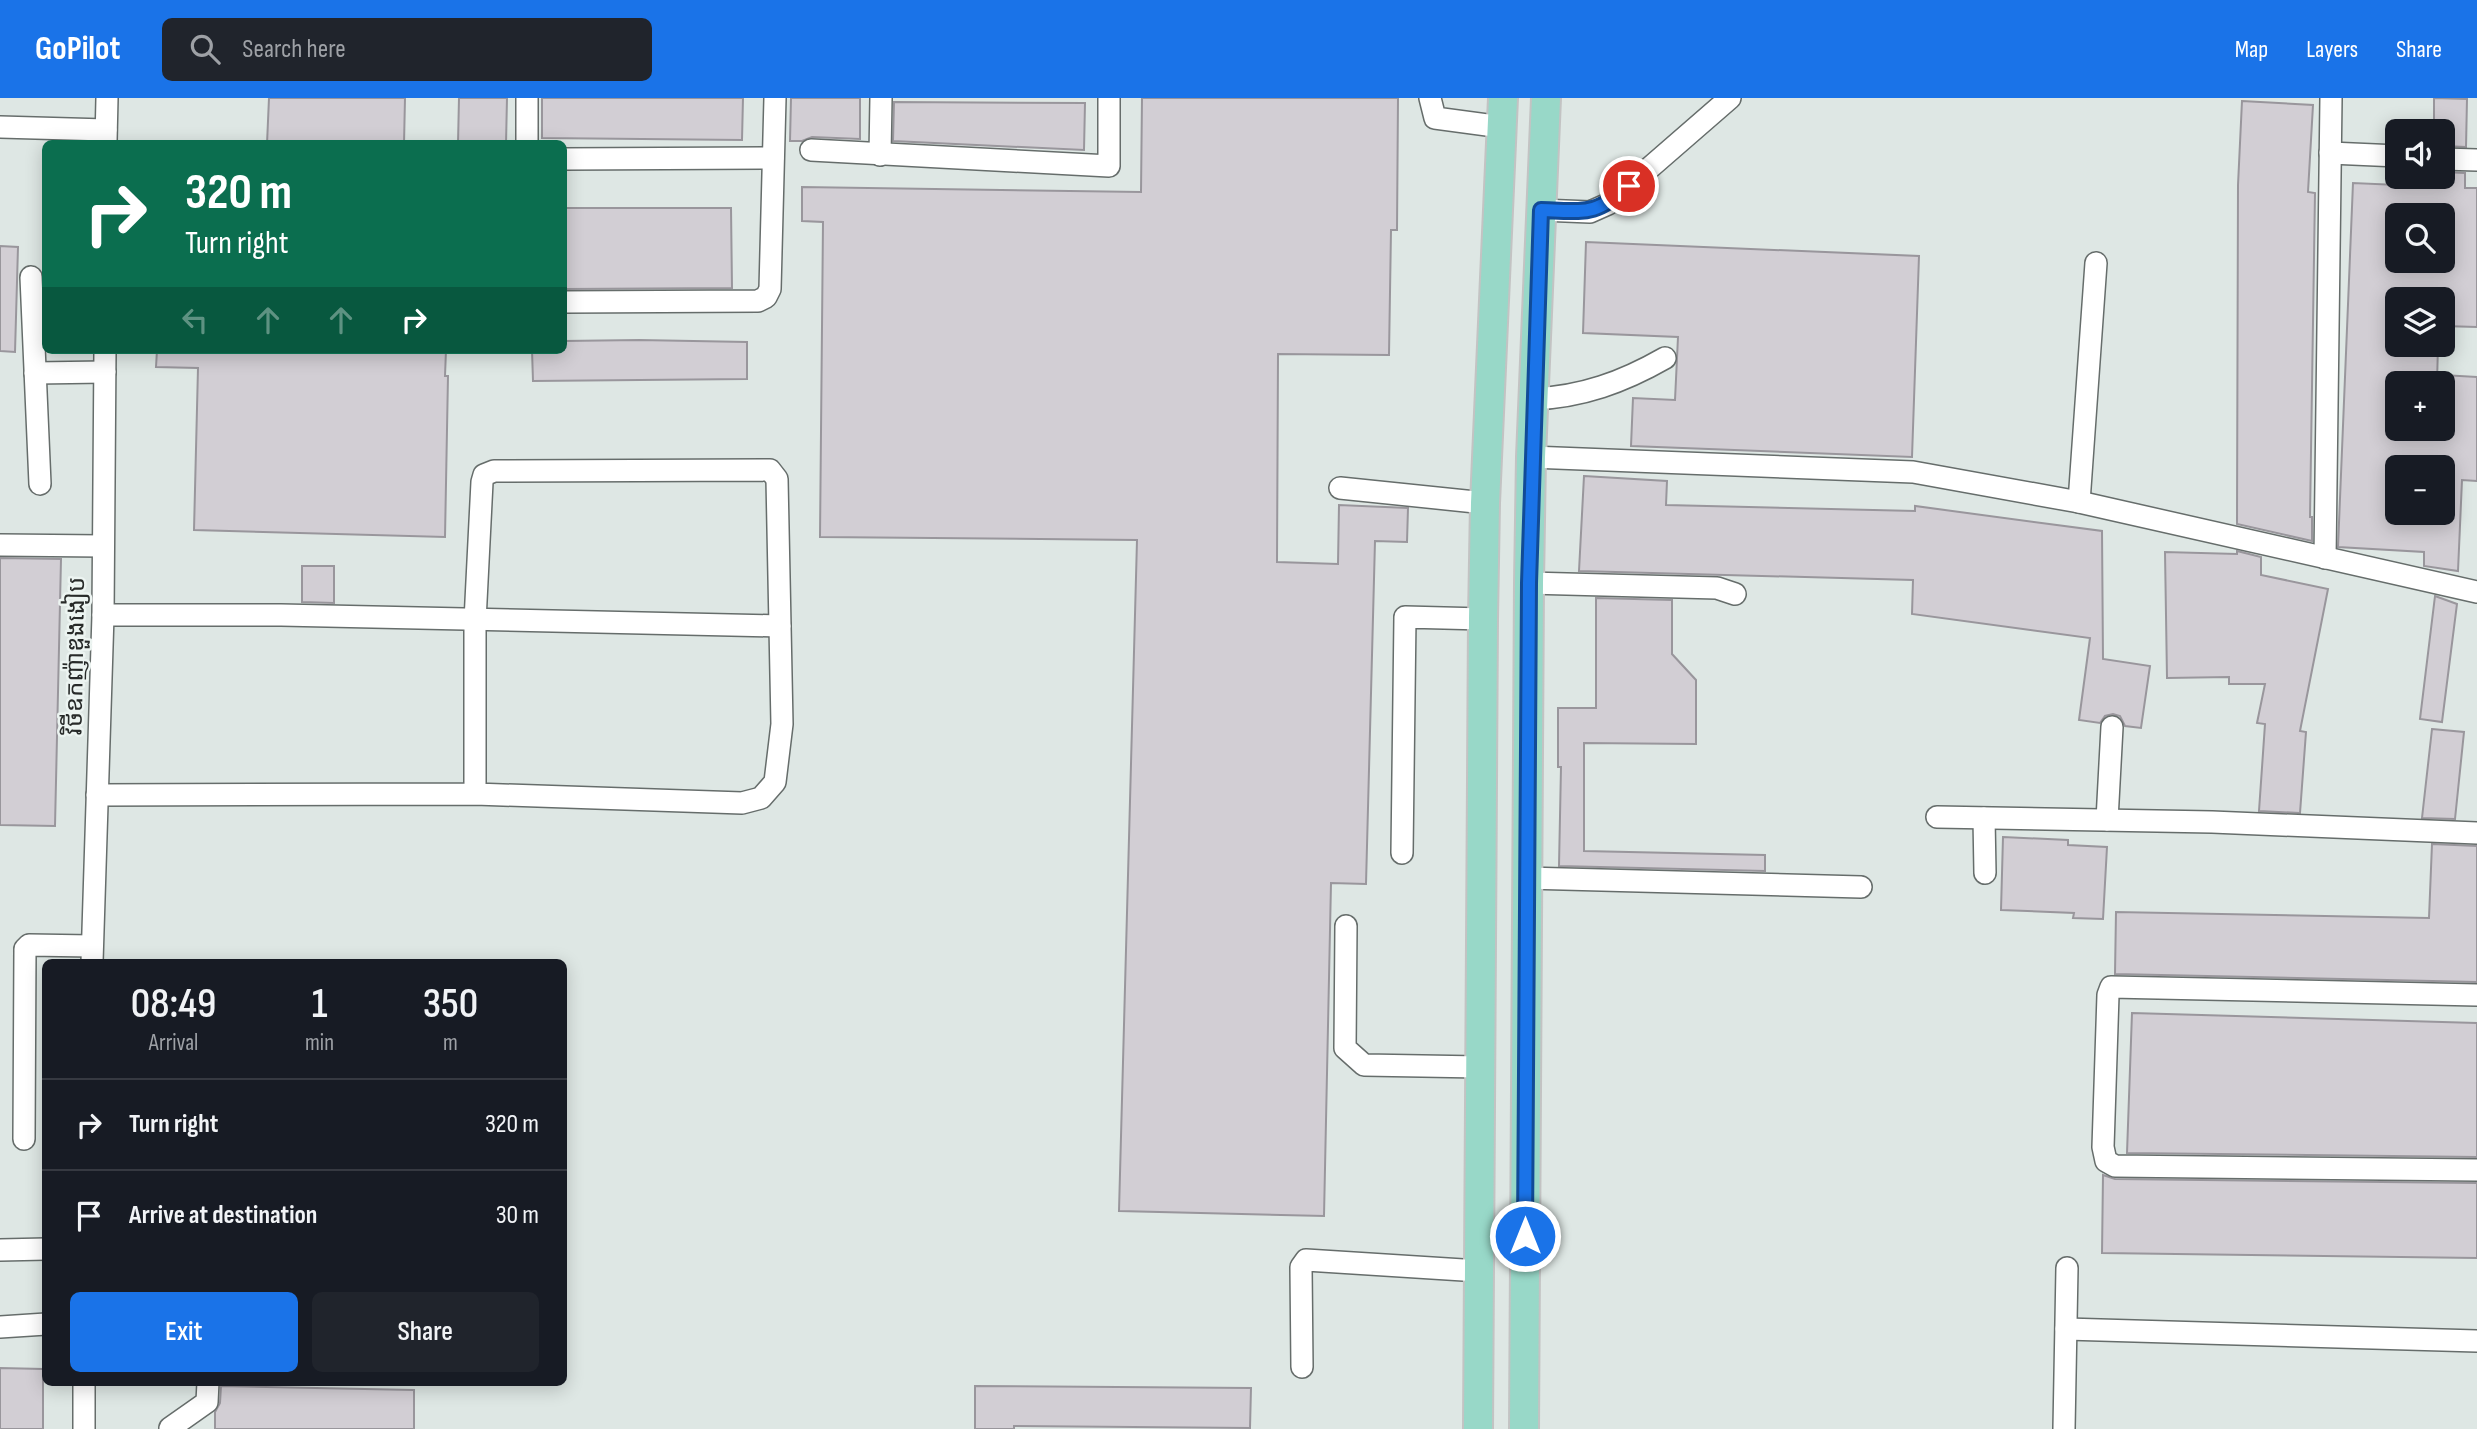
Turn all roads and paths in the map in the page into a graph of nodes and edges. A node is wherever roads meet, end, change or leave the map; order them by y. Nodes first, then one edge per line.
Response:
1 (107, 98) edge
2 (527, 98) edge
3 (775, 98) edge
4 (881, 98) edge
5 (1109, 98) edge
6 (1430, 98) edge
7 (1503, 98) edge
8 (1546, 98) edge
9 (1730, 98) edge
10 (2331, 98) edge
11 (0, 127) edge
12 (1502, 127) junction
13 (106, 137) edge
14 (527, 140) edge
15 (811, 150) dead end
16 (2330, 153) junction
17 (880, 155) junction
18 (2385, 155) edge
19 (773, 158) junction
20 (567, 159) edge
21 (2455, 159) edge
22 (2477, 160) edge
23 (1541, 210) junction
24 (2096, 263) dead end
25 (31, 277) dead end
26 (567, 302) edge
27 (105, 354) edge
28 (1665, 358) dead end
29 (105, 372) junction
30 (35, 373) junction
31 (1533, 399) junction
32 (1531, 457) junction
33 (40, 484) dead end
34 (1340, 488) dead end
35 (1485, 502) junction
36 (2080, 502) junction
37 (0, 545) edge
38 (103, 546) junction
39 (2325, 558) junction
40 (1529, 583) junction
41 (2477, 592) edge
42 (1735, 594) dead end
43 (103, 615) junction
44 (1483, 618) junction
45 (475, 621) junction
46 (780, 626) junction
47 (2112, 727) dead end
48 (475, 794) junction
49 (97, 795) junction
50 (1937, 817) dead end
51 (1984, 818) junction
52 (2107, 820) junction
53 (2477, 833) edge
54 (1402, 853) dead end
55 (1986, 873) dead end
56 (1526, 878) junction
57 (1861, 887) dead end
58 (1346, 926) dead end
59 (92, 954) edge
60 (2477, 995) edge
61 (1480, 1068) junction
62 (24, 1139) dead end
63 (2477, 1170) edge
64 (42, 1249) edge
65 (0, 1250) edge
66 (2067, 1268) dead end
67 (1479, 1271) junction
68 (42, 1324) edge
69 (0, 1327) edge
70 (2066, 1329) junction
71 (2477, 1341) edge
72 (1302, 1367) dead end
73 (85, 1386) edge
74 (208, 1386) edge
75 (170, 1428) edge
76 (84, 1429) edge
77 (1478, 1429) edge
78 (1524, 1429) edge
79 (2064, 1429) edge

1 - 13 street
2 - 14 street
3 - 19 street
4 - 17 street
5 - 17 street
6 - 12 street
7 - 12 main road
8 - 23 main road
9 - 23 street
10 - 16 street
11 - 13 street
12 - 35 main road
15 - 17 street
16 - 18 street
16 - 39 street
19 - 20 street
19 - 26 street
21 - 22 street
23 - 31 main road
24 - 36 street
25 - 30 street
27 - 29 street, វិថីឧកញ៉ាឌួងងៀប
28 - 31 street
29 - 30 street
29 - 38 street, វិថីឧកញ៉ាឌួងងៀប
30 - 33 street
31 - 32 main road
32 - 36 street
32 - 40 main road
34 - 35 street
35 - 44 main road
36 - 39 street
37 - 38 street
38 - 43 street, វិថីឧកញ៉ាឌួងងៀប
39 - 41 street
40 - 42 street
40 - 56 main road
43 - 45 street
43 - 49 street, វិថីឧកញ៉ាឌួងងៀប
44 - 54 street
44 - 61 main road
45 - 46 street
45 - 46 street
45 - 48 street
46 - 48 street
47 - 52 street
48 - 49 street
49 - 59 street, វិថីឧកញ៉ាឌួងងៀប
50 - 51 street
51 - 52 street
51 - 55 street
52 - 53 street
56 - 57 street
56 - 78 main road
58 - 61 street
59 - 62 street
60 - 63 street
61 - 67 main road
64 - 65 street
66 - 70 street
67 - 72 street
67 - 77 main road
68 - 69 street
70 - 71 street
70 - 79 street
73 - 76 street
74 - 75 street

